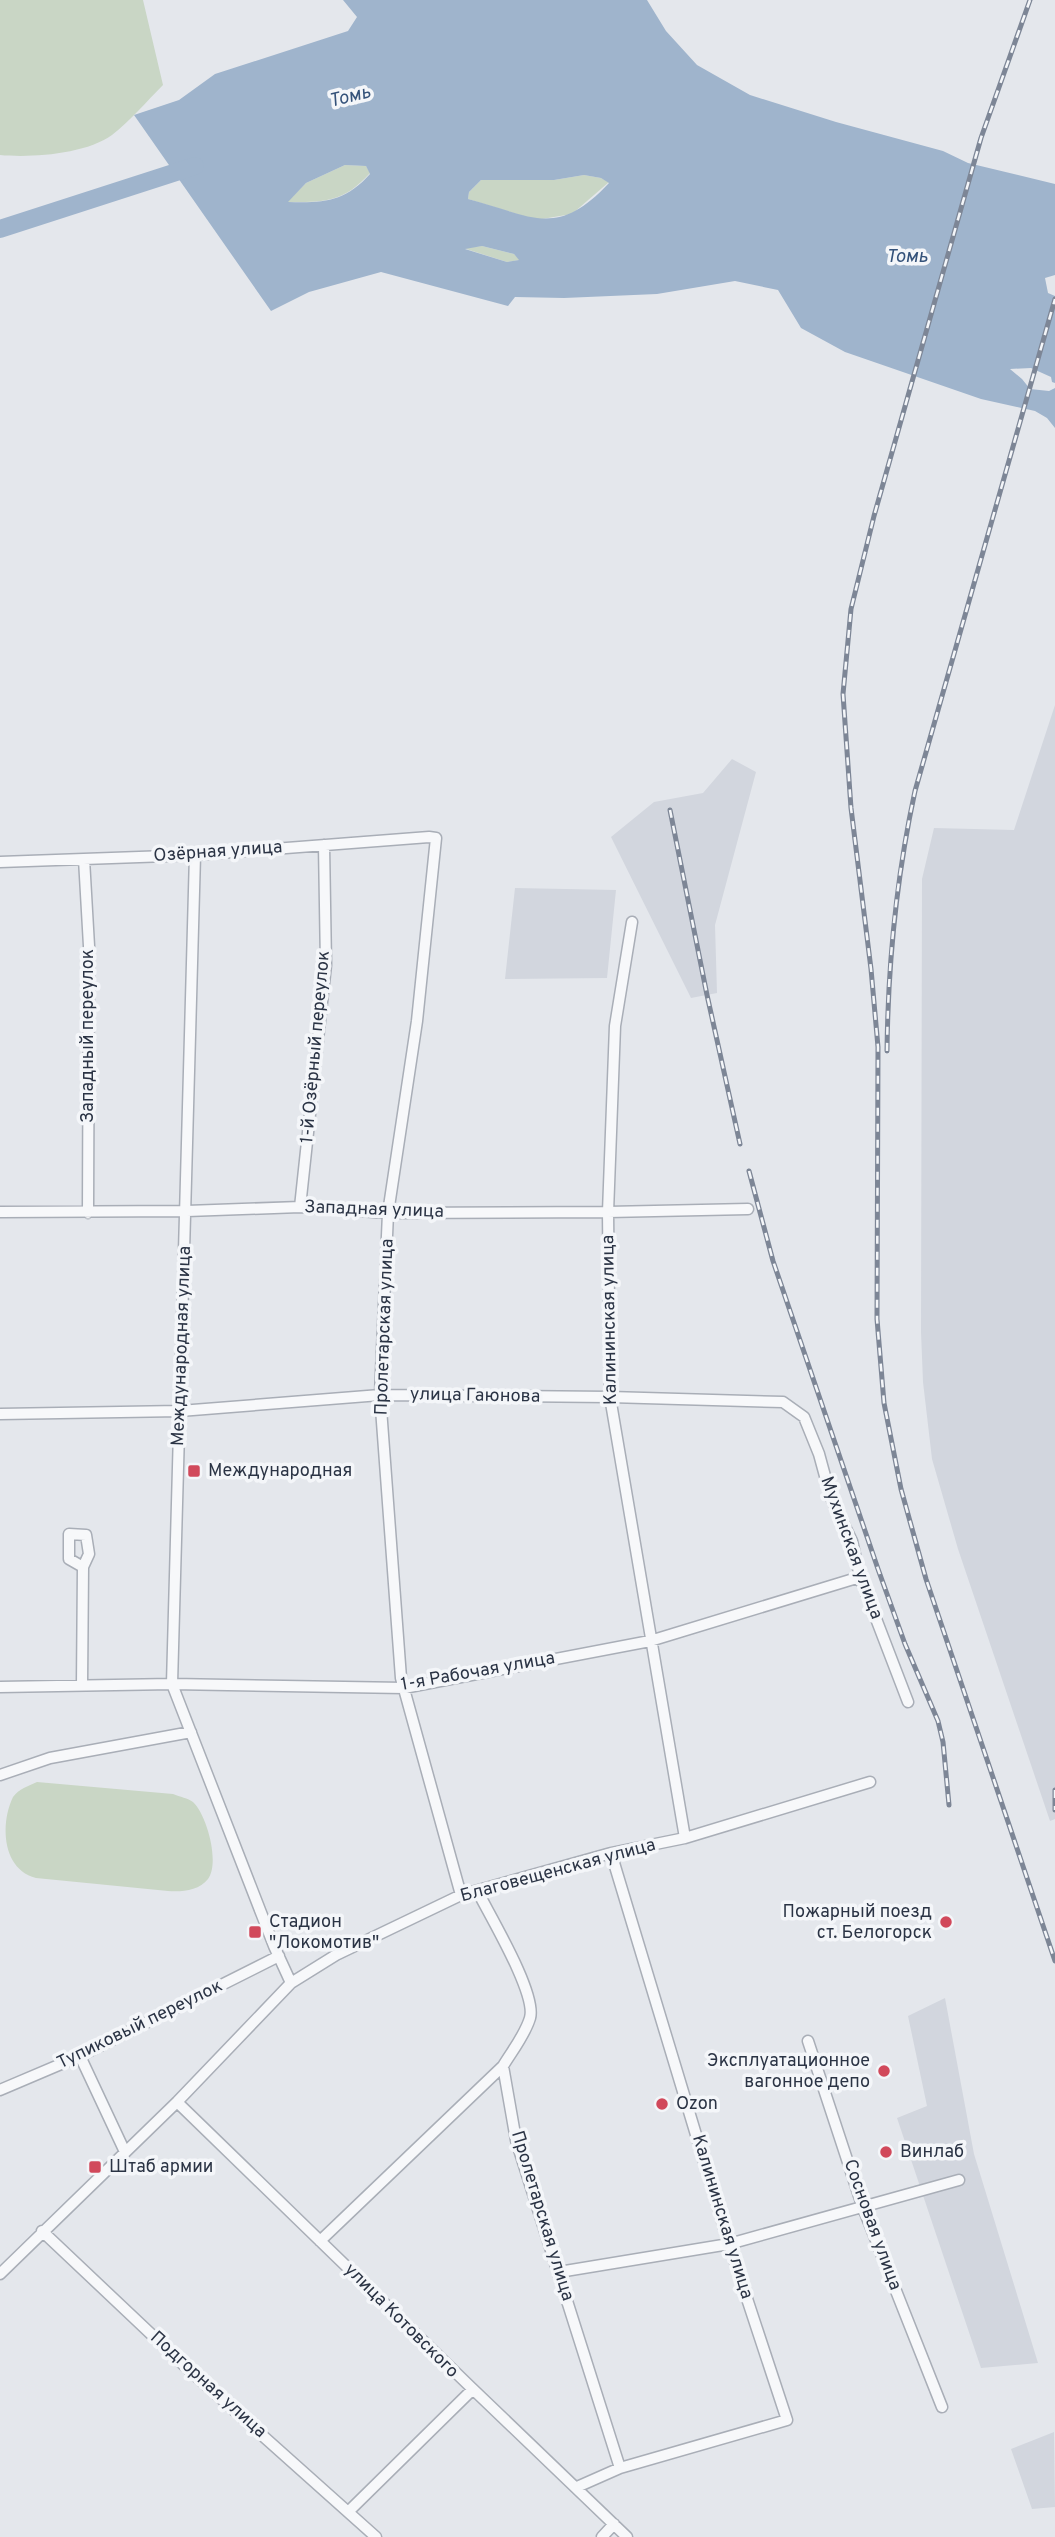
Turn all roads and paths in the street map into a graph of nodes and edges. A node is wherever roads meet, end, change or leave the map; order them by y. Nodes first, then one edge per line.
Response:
1 (436, 838) joint
2 (324, 845) junction
3 (195, 855) junction
4 (84, 859) junction
5 (0, 862) edge
6 (632, 922) dead end
7 (300, 1207) junction
8 (748, 1209) dead end
9 (187, 1211) junction
10 (0, 1212) edge
11 (88, 1213) junction
12 (388, 1213) junction
13 (608, 1213) junction
14 (380, 1395) junction
15 (610, 1397) junction
16 (783, 1402) joint
17 (180, 1411) junction
18 (0, 1414) edge
19 (83, 1567) dead end
20 (860, 1577) junction
21 (650, 1641) junction
22 (173, 1684) junction
23 (82, 1685) junction
24 (0, 1687) edge
25 (404, 1688) junction
26 (908, 1702) dead end
27 (191, 1732) junction
28 (0, 1775) edge
29 (870, 1782) dead end
30 (685, 1838) junction
31 (611, 1853) junction
32 (478, 1892) junction
33 (461, 1895) junction
34 (279, 1956) junction
35 (291, 1983) junction
36 (808, 2040) dead end
37 (80, 2056) junction
38 (503, 2066) junction
39 (0, 2090) edge
40 (177, 2102) junction
41 (125, 2152) junction
42 (959, 2180) dead end
43 (862, 2205) junction
44 (42, 2231) junction
45 (320, 2241) junction
46 (729, 2244) junction
47 (559, 2273) junction
48 (0, 2274) edge
49 (472, 2390) junction
50 (942, 2407) dead end
51 (620, 2468) junction
52 (577, 2487) junction
53 (349, 2511) junction
54 (614, 2524) junction
55 (376, 2537) edge
56 (602, 2537) edge
57 (627, 2537) edge

1 - 2 street, Озёрная улица
1 - 12 street, Пролетарская улица
2 - 3 street, Озёрная улица
2 - 7 street, 1-й Озёрный переулок
3 - 4 street, Озёрная улица
3 - 9 street, Международная улица
4 - 5 street, Озёрная улица
4 - 11 street, Западный переулок
6 - 13 street, Калининская улица
7 - 9 street, Западная улица
7 - 12 street, Западная улица
8 - 13 street, Западная улица
9 - 11 street, Западная улица
9 - 17 street, Международная улица
10 - 11 street, Западная улица
12 - 13 street, Западная улица
12 - 14 street, Пролетарская улица
13 - 15 street, Калининская улица
14 - 15 street, улица Гаюнова
14 - 17 street, улица Гаюнова
14 - 25 street, Пролетарская улица
15 - 16 street, улица Гаюнова
15 - 21 street, Калининская улица
16 - 20 street, Мухинская улица
17 - 18 street, улица Гаюнова
17 - 22 street, Международная улица
19 - 23 street
20 - 21 street, 1-я Рабочая улица
20 - 26 street, Мухинская улица
21 - 25 street, 1-я Рабочая улица
21 - 30 street, Калининская улица
22 - 23 street, 1-я Рабочая улица
22 - 25 street, 1-я Рабочая улица
22 - 27 street, Международная улица
23 - 24 street, 1-я Рабочая улица
25 - 33 street, Пролетарская улица
27 - 28 street
27 - 34 street, Международная улица
29 - 30 street, Благовещенская улица
30 - 31 street, Благовещенская улица
31 - 32 street, Благовещенская улица
31 - 46 street, Калининская улица
32 - 33 street, Благовещенская улица
32 - 38 street
33 - 35 street, Благовещенская улица
34 - 35 street, Международная улица
34 - 37 street, Тупиковый переулок
35 - 40 street, Благовещенская улица
36 - 43 street, Сосновая улица
37 - 39 street, Тупиковый переулок
37 - 41 street
38 - 45 street
38 - 47 street, Пролетарская улица
40 - 41 street, Благовещенская улица
40 - 45 street, улица Котовского
41 - 44 street, Благовещенская улица
42 - 43 street
43 - 46 street
43 - 50 street, Сосновая улица
44 - 48 street, Благовещенская улица
44 - 53 street, Подгорная улица
45 - 49 street, улица Котовского
46 - 47 street
46 - 51 street, Калининская улица
47 - 51 street, Пролетарская улица
49 - 52 street, улица Котовского
49 - 53 street
51 - 52 street
52 - 54 street, улица Котовского
53 - 55 street, Подгорная улица
54 - 56 street
54 - 57 street, улица Котовского

